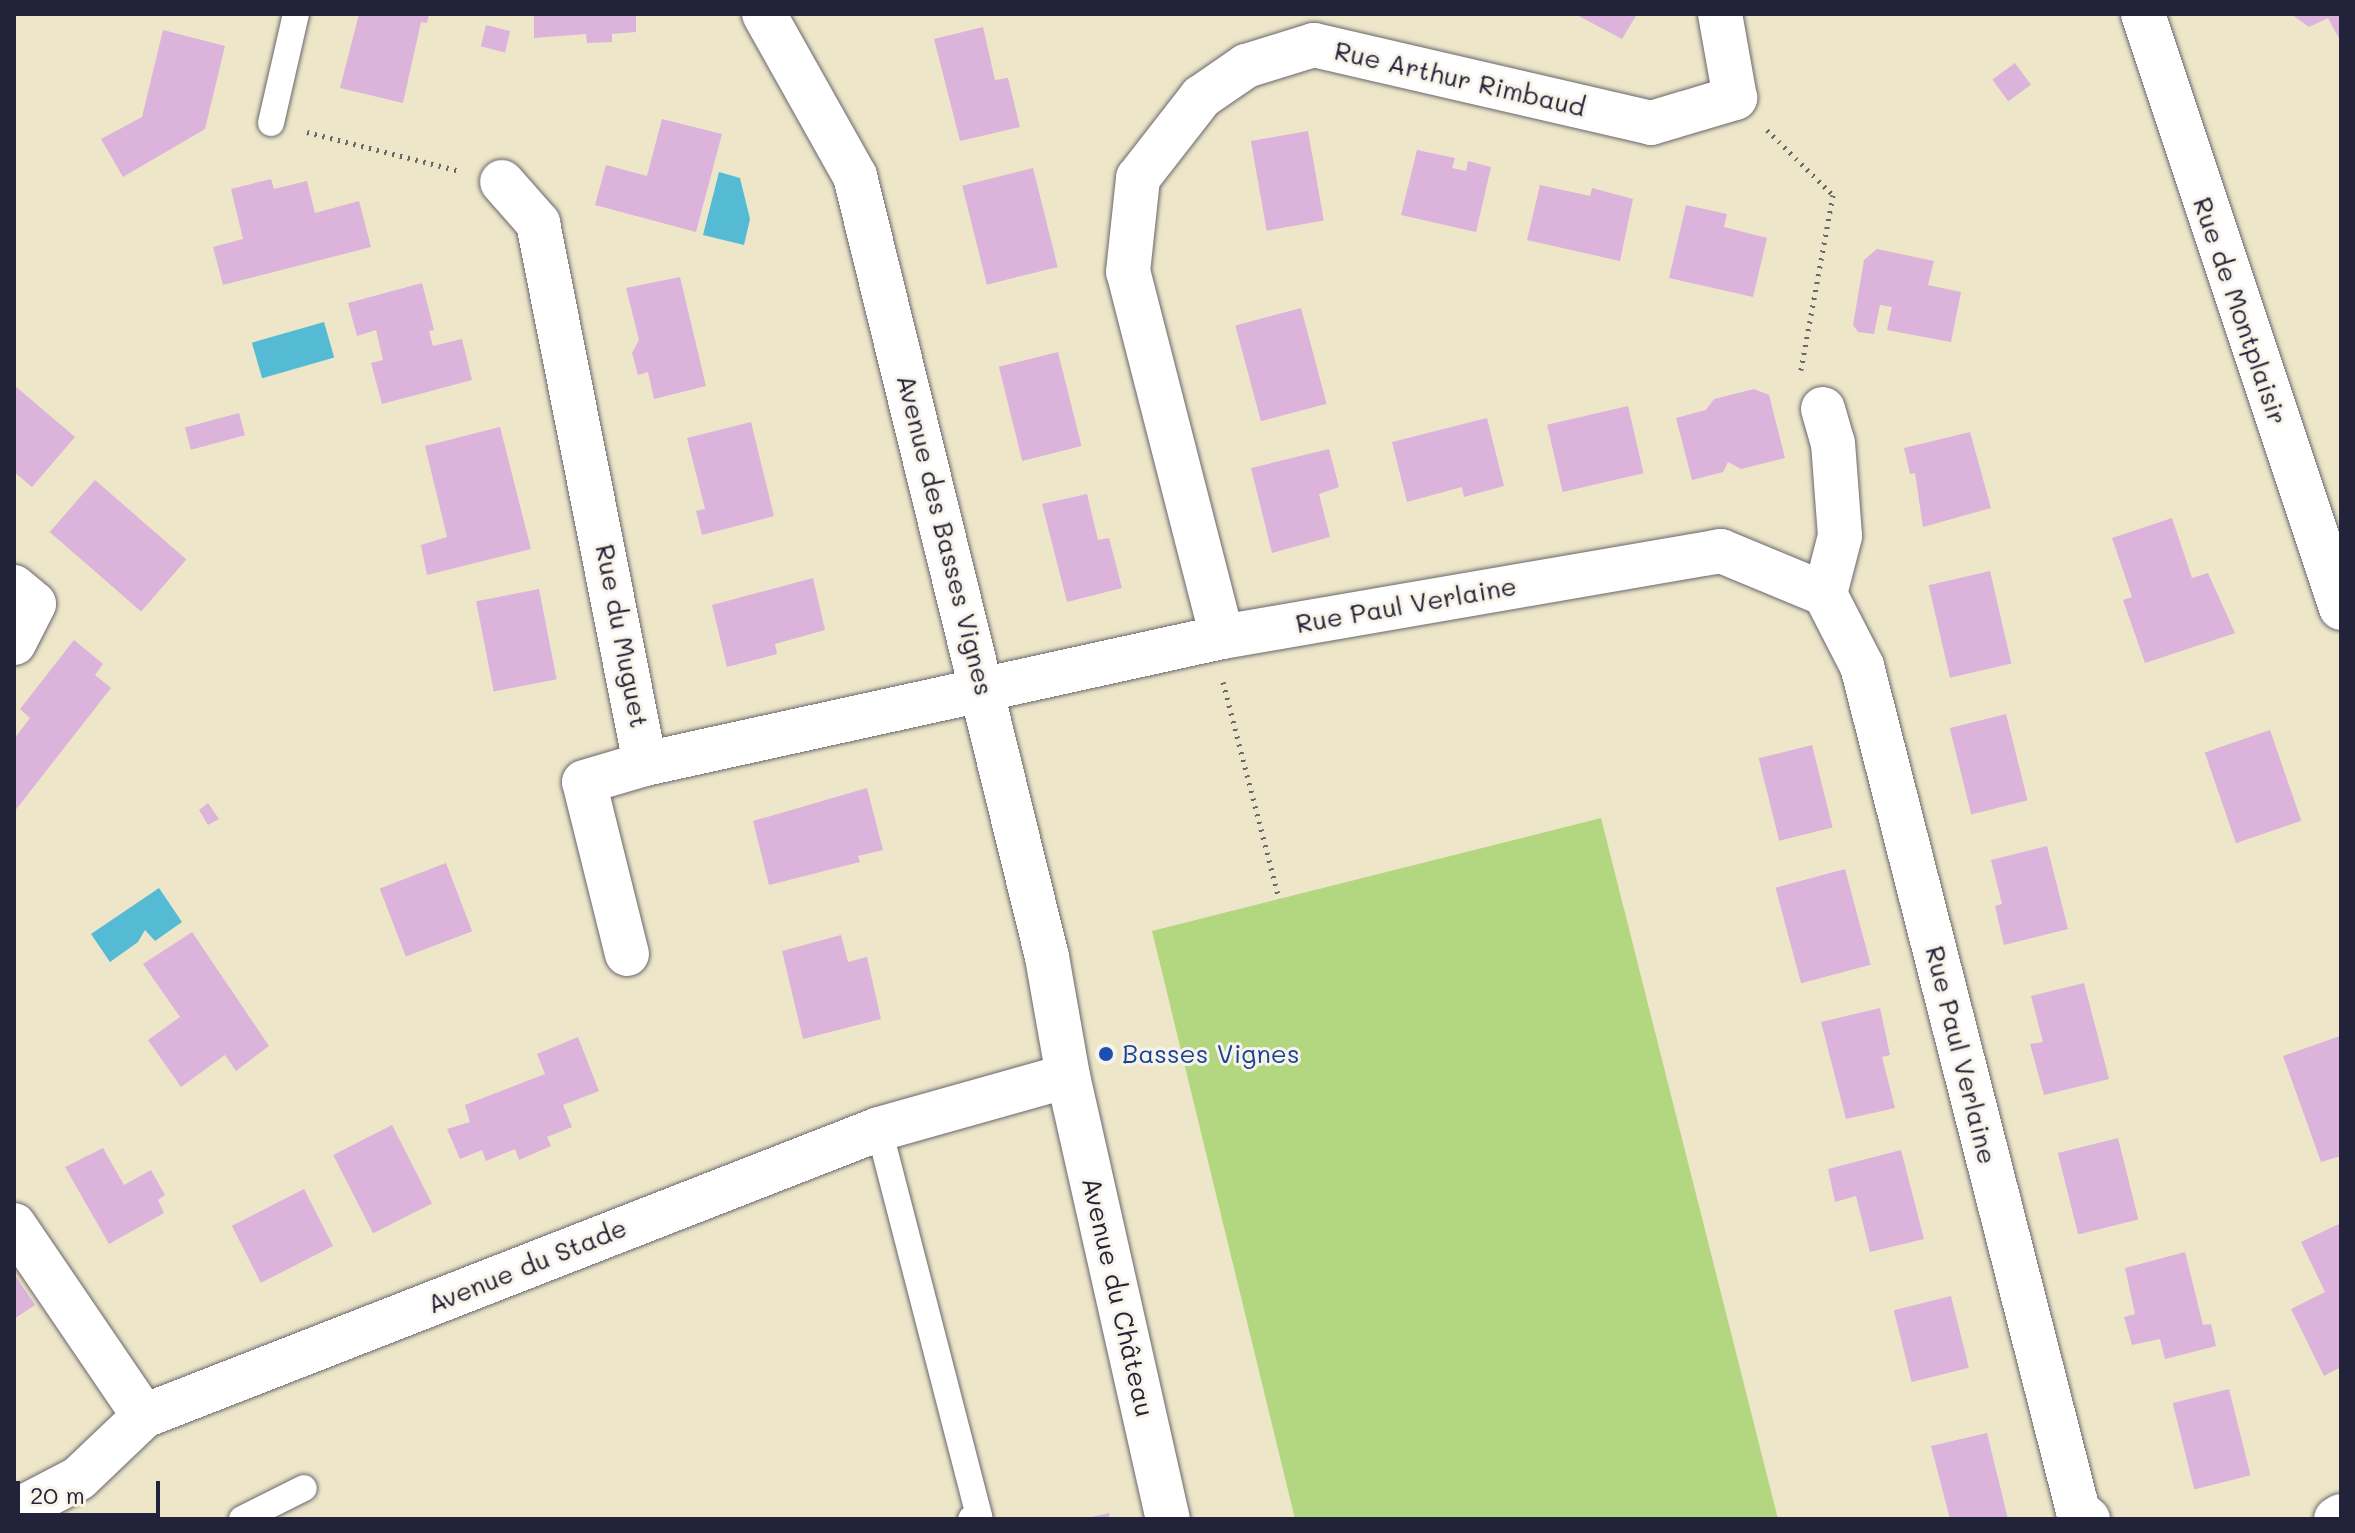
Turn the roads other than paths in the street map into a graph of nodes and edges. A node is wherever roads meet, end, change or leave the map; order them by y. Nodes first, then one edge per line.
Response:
1 (296, 14) edge
2 (764, 14) edge
3 (1720, 14) edge
4 (2143, 14) edge
5 (271, 123) road end
6 (502, 182) road end
7 (1823, 409) road end
8 (14, 587) edge
9 (1825, 594) junction
10 (2341, 608) edge
11 (1216, 638) junction
12 (14, 643) edge
13 (983, 690) junction
14 (645, 764) junction
15 (627, 954) dead end
16 (1068, 1076) junction
17 (879, 1129) junction
18 (14, 1225) edge
19 (144, 1416) junction
20 (304, 1488) dead end
21 (14, 1512) edge
22 (2341, 1516) edge
23 (242, 1519) edge
24 (971, 1519) edge
25 (1168, 1519) edge
26 (2088, 1519) edge
27 (2336, 1519) edge

1 - 5 lane
2 - 13 street, Avenue des Basses Vignes
3 - 11 street, Rue Arthur Rimbaud
4 - 10 street, Rue de Montplaisir
6 - 14 street, Rue du Muguet
7 - 9 street
8 - 12 street
9 - 11 street, Rue Paul Verlaine
9 - 26 street, Rue Paul Verlaine
11 - 13 street, Rue Paul Verlaine
13 - 14 street, Rue du Muguet
13 - 16 street, Avenue des Basses Vignes
14 - 15 street
16 - 17 street, Avenue du Stade
16 - 25 street, Avenue du Château
17 - 19 street, Avenue du Stade
17 - 24 lane
18 - 19 street
19 - 21 street, Avenue du Stade
20 - 23 lane
22 - 27 street

